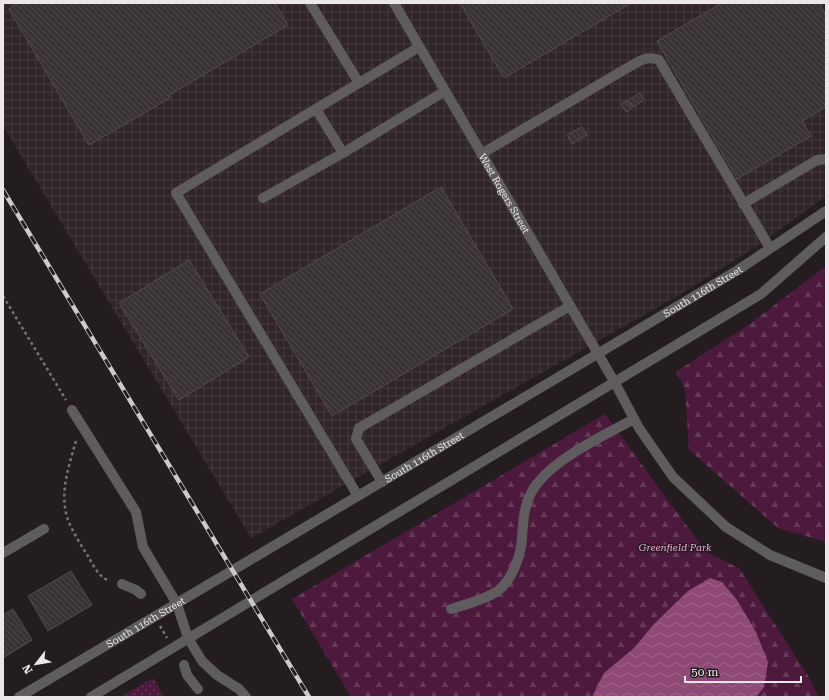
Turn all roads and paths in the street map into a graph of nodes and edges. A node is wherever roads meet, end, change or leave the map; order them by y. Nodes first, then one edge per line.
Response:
1 (310, 3) edge
2 (394, 3) edge
3 (419, 47) junction
4 (359, 83) junction
5 (445, 91) junction
6 (316, 109) junction
7 (343, 152) junction
8 (481, 154) junction
9 (826, 159) edge
10 (263, 198) dead end
11 (743, 204) junction
12 (826, 211) edge
13 (826, 237) edge
14 (770, 248) junction
15 (3, 296) edge
16 (570, 306) junction
17 (597, 354) junction
18 (615, 383) junction
19 (72, 410) joint
20 (634, 419) junction
21 (76, 438) dead end
22 (382, 482) junction
23 (358, 496) junction
24 (44, 529) dead end
25 (3, 553) edge
26 (826, 578) edge
27 (122, 584) joint
28 (141, 594) dead end
29 (177, 604) junction
30 (451, 609) dead end
31 (154, 617) junction
32 (188, 638) junction
33 (173, 648) junction
34 (184, 665) dead end
35 (198, 689) dead end
36 (19, 697) edge
37 (92, 697) edge
38 (246, 697) edge

1 - 4 street
2 - 3 street, West Rogers Street
3 - 4 street
3 - 5 street, West Rogers Street
4 - 6 street
5 - 7 street
5 - 8 street, West Rogers Street
6 - 7 street
6 - 23 street
7 - 10 street
8 - 11 street
8 - 16 street, West Rogers Street
9 - 11 street
11 - 14 street
12 - 14 street, South 116th Street
13 - 18 street
14 - 17 street, South 116th Street
15 - 19 path
16 - 17 street, West Rogers Street
16 - 22 street
17 - 18 street, West Rogers Street
17 - 22 street, South 116th Street
18 - 20 street, West Rogers Street
18 - 32 street
19 - 29 street
20 - 26 street, West Rogers Street
20 - 30 street
21 - 27 path
22 - 23 street, South 116th Street
23 - 29 street, South 116th Street
24 - 25 street
27 - 28 street
29 - 31 street, South 116th Street
29 - 32 street
31 - 33 path
31 - 36 street, South 116th Street
32 - 33 street
32 - 38 street
33 - 37 street
34 - 35 street

